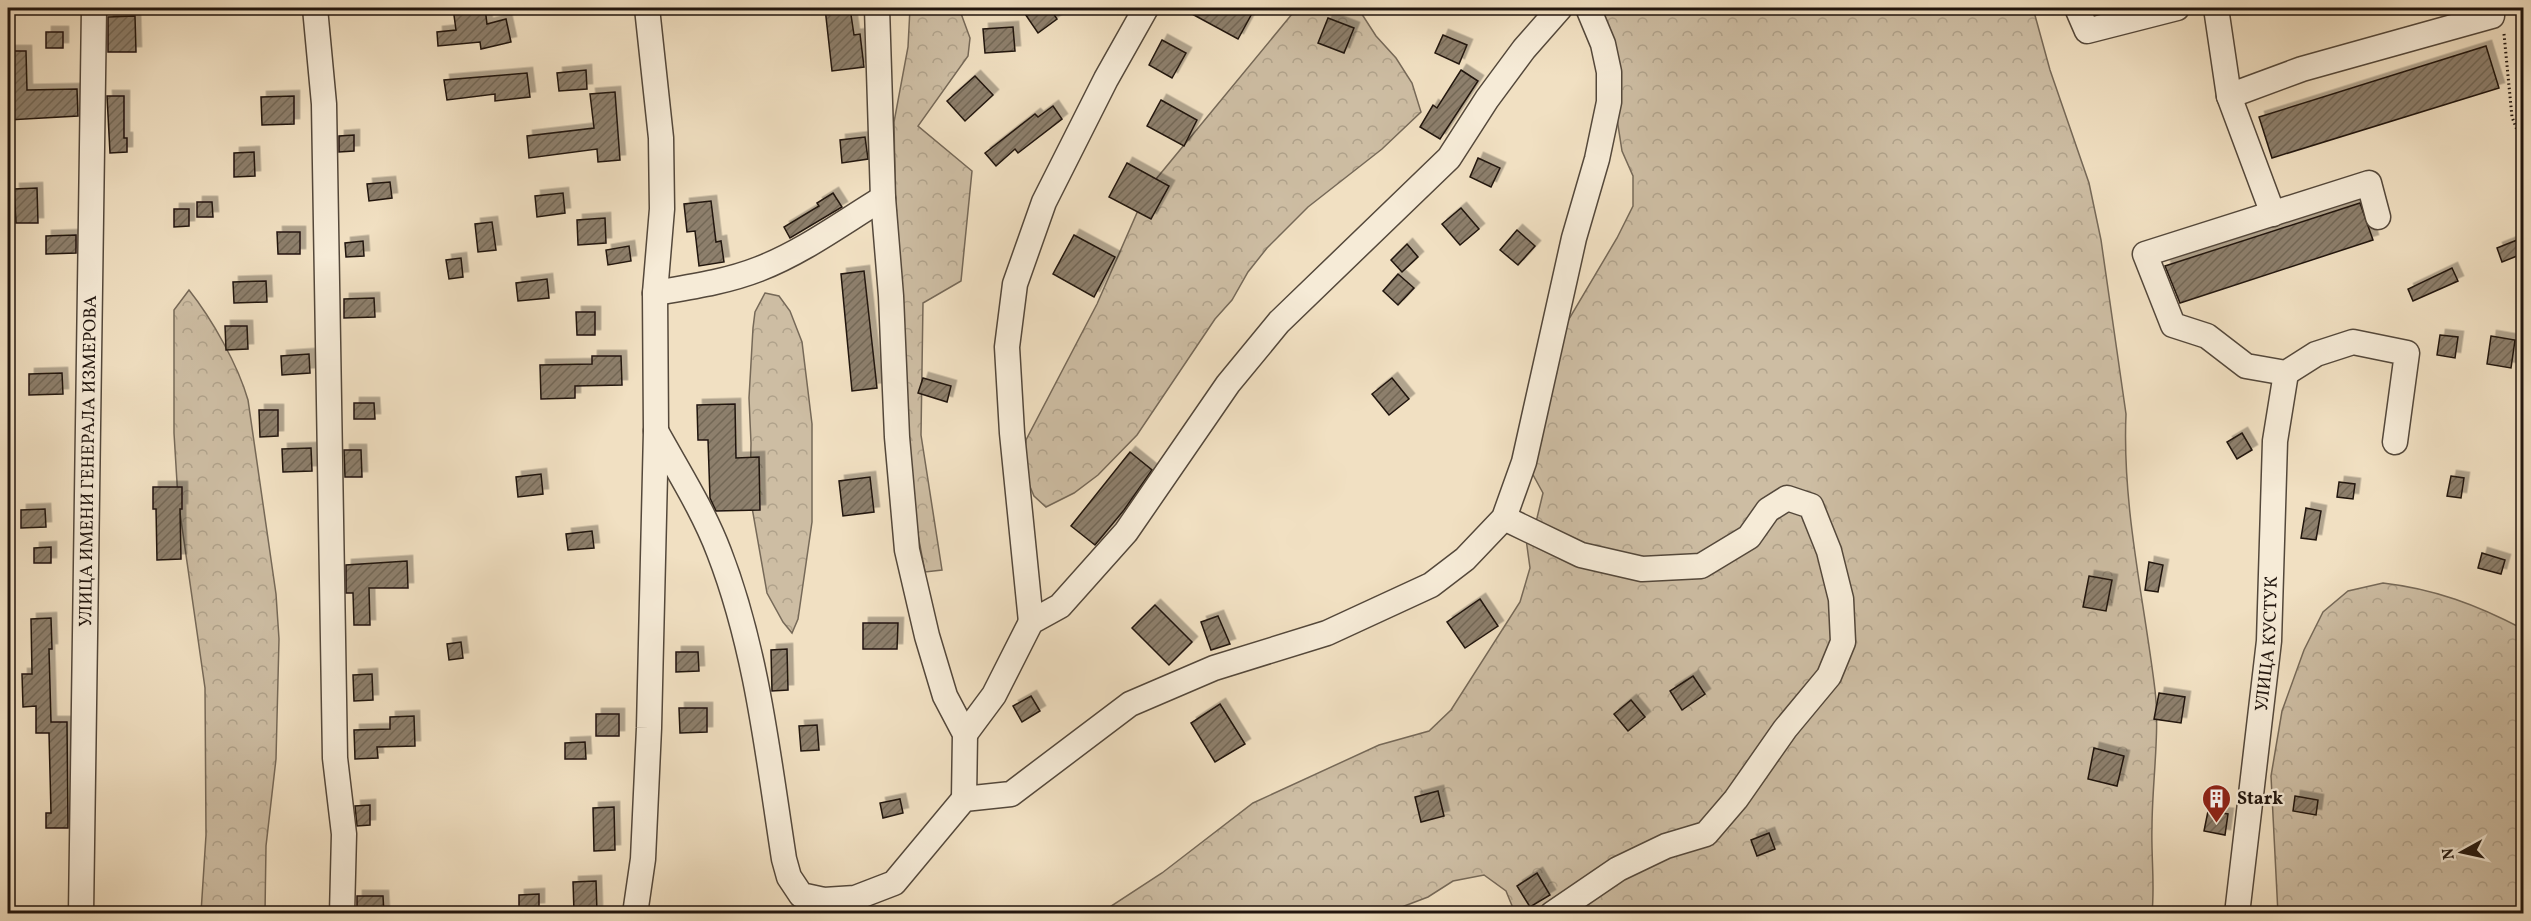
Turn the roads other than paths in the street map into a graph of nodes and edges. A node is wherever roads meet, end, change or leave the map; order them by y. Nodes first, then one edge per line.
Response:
1 (94, 8) edge
2 (315, 8) edge
3 (647, 8) edge
4 (877, 8) edge
5 (1146, 8) edge
6 (1560, 8) edge
7 (1588, 8) edge
8 (2077, 8) edge
9 (2177, 8) edge
10 (2216, 8) edge
11 (2492, 16) road end
12 (2229, 96) junction
13 (883, 198) junction
14 (2273, 214) junction
15 (2378, 218) dead end
16 (655, 293) junction
17 (2286, 373) junction
18 (656, 431) junction
19 (2395, 442) dead end
20 (1504, 518) junction
21 (1031, 622) junction
22 (965, 734) junction
23 (964, 799) junction
24 (81, 914) edge
25 (342, 914) edge
26 (635, 914) edge
27 (1552, 914) edge
28 (2237, 914) edge

1 - 24 street, УЛИЦА ИМЕНИ ГЕНЕРАЛА ИЗМЕРОВА
2 - 25 street
3 - 16 street
4 - 13 street
5 - 21 street
6 - 21 street
7 - 20 street
8 - 9 street
10 - 12 street
11 - 12 street
12 - 14 street
13 - 16 street
13 - 22 street
14 - 15 street
14 - 17 street
16 - 18 street
17 - 19 street
17 - 28 street, УЛИЦА КУСТУК
18 - 23 street
18 - 26 street
20 - 23 street
20 - 27 street
21 - 22 street
22 - 23 street

